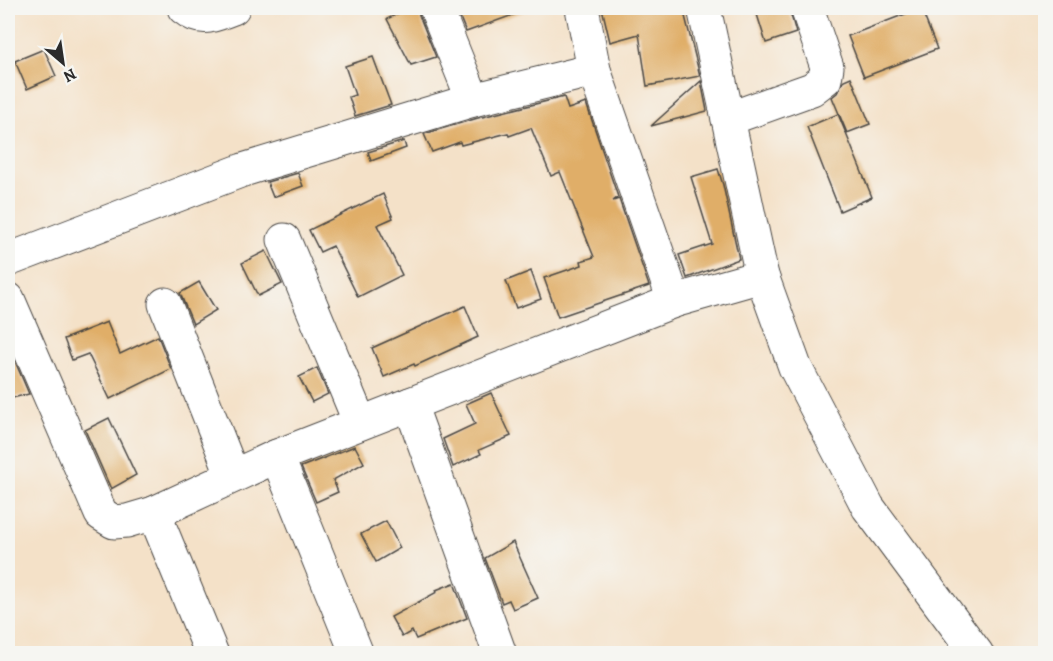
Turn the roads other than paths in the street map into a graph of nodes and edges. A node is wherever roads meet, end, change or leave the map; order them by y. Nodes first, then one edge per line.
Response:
1 (184, 8) edge
2 (233, 8) edge
3 (435, 8) edge
4 (582, 8) edge
5 (704, 8) edge
6 (807, 8) edge
7 (594, 70) junction
8 (473, 100) junction
9 (728, 119) junction
10 (284, 240) dead end
11 (8, 260) edge
12 (762, 276) junction
13 (8, 299) edge
14 (674, 301) junction
15 (165, 304) dead end
16 (410, 404) junction
17 (360, 423) junction
18 (277, 456) junction
19 (232, 477) junction
20 (154, 513) junction
21 (212, 654) edge
22 (357, 654) edge
23 (500, 654) edge
24 (977, 654) edge

1 - 2 street
3 - 8 street
4 - 7 street
5 - 9 street
6 - 9 street
7 - 8 street
7 - 14 street
8 - 11 street
9 - 12 street
10 - 17 street
12 - 14 street
12 - 24 street
13 - 20 street
14 - 16 street
15 - 19 street
16 - 17 street
16 - 23 street
17 - 18 street
18 - 19 street
18 - 22 street
19 - 20 street
20 - 21 street

